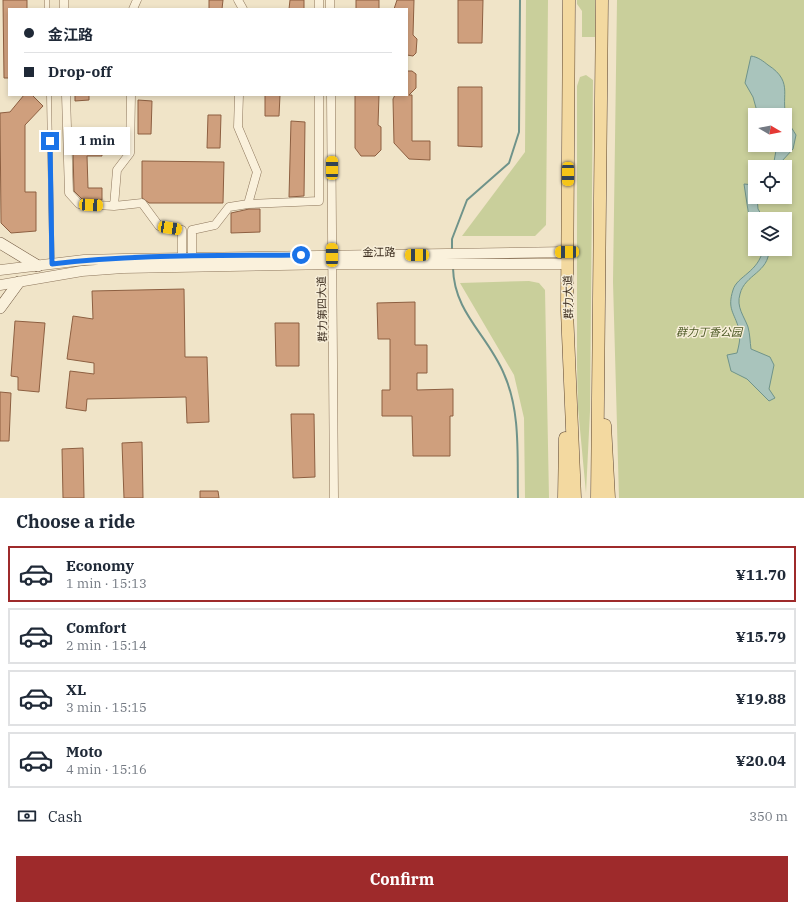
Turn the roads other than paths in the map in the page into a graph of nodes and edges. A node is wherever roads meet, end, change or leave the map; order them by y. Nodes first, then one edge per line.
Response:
1 (569, 0) edge
2 (602, 0) edge
3 (49, 96) edge
4 (66, 96) edge
5 (131, 96) edge
6 (239, 96) edge
7 (319, 96) edge
8 (331, 96) edge
9 (248, 204) junction
10 (114, 206) junction
11 (0, 243) edge
12 (187, 257) junction
13 (567, 258) junction
14 (332, 259) junction
15 (52, 264) junction
16 (38, 266) junction
17 (0, 270) edge
18 (19, 282) junction
19 (0, 285) edge
20 (600, 305) junction
21 (0, 308) edge
22 (567, 311) junction
23 (334, 498) edge
24 (564, 498) edge
25 (575, 498) edge
26 (597, 498) edge
27 (609, 498) edge

1 - 13 main road, 群力大道
2 - 20 main road
3 - 15 lane
4 - 10 street
5 - 10 street
6 - 9 street
7 - 9 street
8 - 14 street, 群力第四大道
9 - 12 street
10 - 12 street
11 - 16 main road
12 - 14 street, 金江路
12 - 15 street, 金江路
13 - 14 street, 金江路
13 - 22 main road, 群力大道
14 - 18 street, 金江路
14 - 23 street, 群力第四大道
15 - 16 street, 金江路
16 - 17 street, 金江路
18 - 19 street, 金江路
18 - 21 main road
20 - 26 main road
20 - 27 main road
22 - 24 main road
22 - 25 main road, 群力大道

